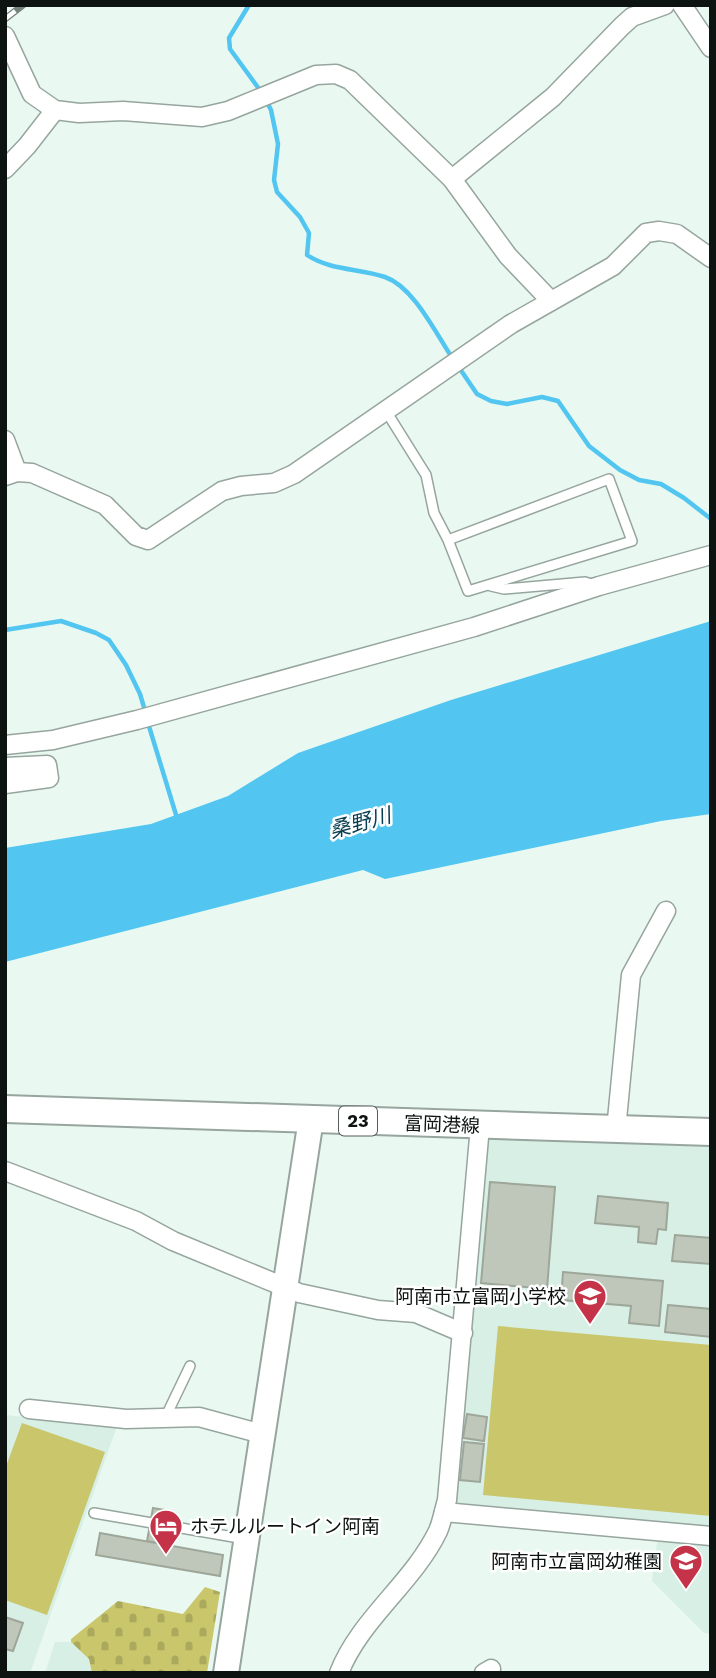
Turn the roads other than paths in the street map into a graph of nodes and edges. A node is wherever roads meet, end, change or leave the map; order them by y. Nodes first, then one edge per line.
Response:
1 (665, 5) edge
2 (682, 5) edge
3 (630, 11) edge
4 (5, 36) edge
5 (711, 48) edge
6 (55, 110) junction
7 (5, 169) edge
8 (452, 180) junction
9 (711, 258) edge
10 (551, 301) junction
11 (386, 411) junction
12 (5, 440) edge
13 (11, 474) edge
14 (447, 540) junction
15 (711, 555) edge
16 (490, 586) junction
17 (599, 586) junction
18 (5, 745) edge
19 (5, 766) edge
20 (5, 784) edge
21 (666, 911) dead end
22 (5, 1109) edge
23 (311, 1119) junction
24 (480, 1126) junction
25 (616, 1130) junction
26 (711, 1132) edge
27 (5, 1171) edge
28 (285, 1287) junction
29 (463, 1333) junction
30 (190, 1366) dead end
31 (29, 1409) dead end
32 (166, 1416) junction
33 (262, 1434) junction
34 (444, 1512) junction
35 (94, 1513) dead end
36 (711, 1536) edge
37 (246, 1540) junction
38 (226, 1673) edge
39 (339, 1673) edge

1 - 3 street
2 - 5 street
3 - 8 street
4 - 6 street
6 - 7 street
6 - 8 street
8 - 10 street
9 - 10 street
10 - 11 street
11 - 13 street
11 - 14 lane
12 - 13 street
14 - 16 lane
14 - 16 lane
15 - 17 street
16 - 17 lane
17 - 18 street
19 - 20 street
21 - 25 street
22 - 23 main road, 富岡港線 / 23
23 - 24 main road, 富岡港線 / 23
23 - 28 street
24 - 25 main road, 富岡港線 / 23
24 - 29 street
25 - 26 main road, 富岡港線 / 23
27 - 28 street
28 - 29 street
28 - 33 street
29 - 34 street
30 - 32 lane
31 - 32 street
32 - 33 street
33 - 37 street
34 - 36 street
34 - 39 street
35 - 37 lane
37 - 38 street

